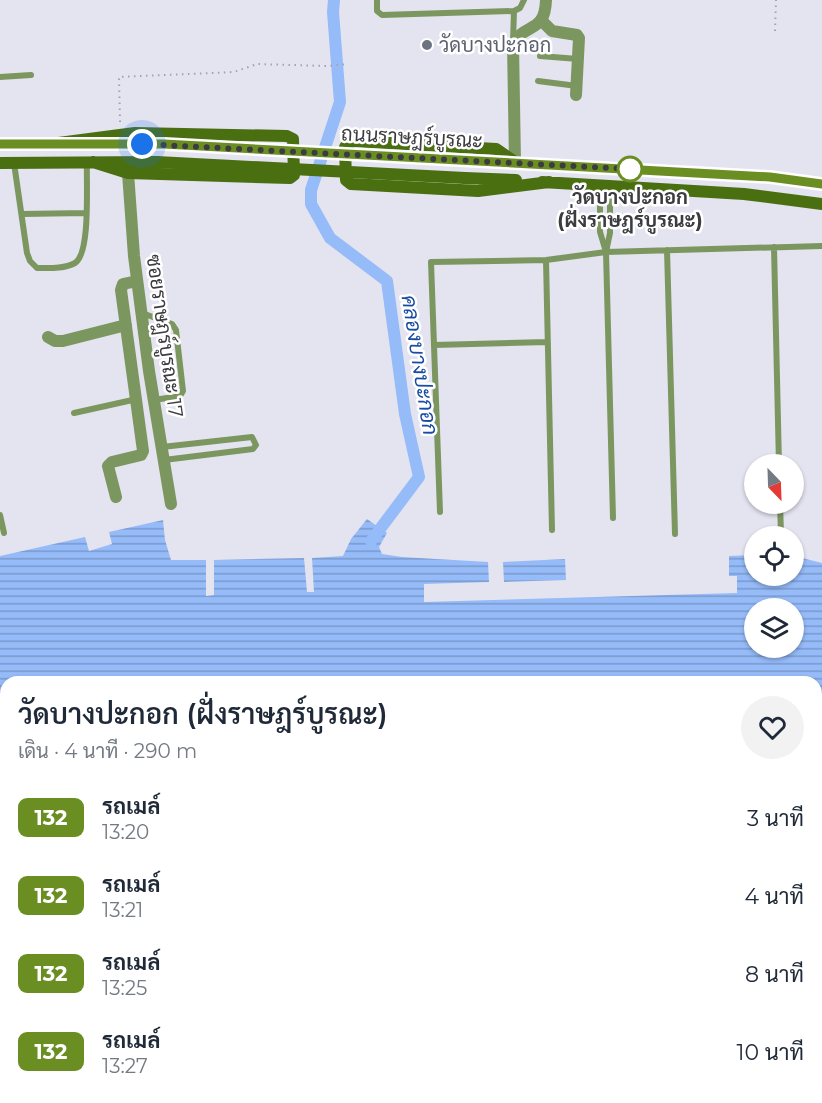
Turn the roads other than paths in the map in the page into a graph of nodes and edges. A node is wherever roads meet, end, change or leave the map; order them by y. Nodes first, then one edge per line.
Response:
1 (377, 0) edge
2 (524, 0) edge
3 (546, 0) edge
4 (514, 11) junction
5 (542, 21) junction
6 (513, 44) junction
7 (540, 56) dead end
8 (579, 59) junction
9 (31, 75) dead end
10 (0, 77) edge
11 (538, 81) dead end
12 (577, 91) joint
13 (0, 144) edge
14 (51, 144) junction
15 (90, 162) junction
16 (515, 162) junction
17 (0, 163) edge
18 (14, 163) junction
19 (128, 173) junction
20 (549, 182) junction
21 (822, 184) edge
22 (605, 186) junction
23 (822, 204) edge
24 (21, 213) junction
25 (86, 213) junction
26 (822, 246) edge
27 (774, 247) junction
28 (667, 250) junction
29 (606, 252) junction
30 (546, 260) junction
31 (137, 281) junction
32 (141, 313) junction
33 (126, 325) junction
34 (48, 338) dead end
35 (547, 342) junction
36 (434, 345) junction
37 (137, 399) junction
38 (154, 400) junction
39 (74, 413) dead end
40 (163, 454) junction
41 (779, 454) edge
42 (116, 498) dead end
43 (171, 504) dead end
44 (440, 512) dead end
45 (0, 515) edge
46 (613, 518) dead end
47 (552, 530) dead end
48 (4, 532) dead end
49 (675, 534) dead end

1 - 4 lane
2 - 4 lane
3 - 5 street
4 - 6 lane
5 - 6 street
5 - 8 street
6 - 16 street
7 - 8 lane
8 - 12 street
9 - 10 lane
11 - 12 lane
13 - 14 main road, ถนนราษฎร์บูรณะ
14 - 16 main road, ถนนราษฎร์บูรณะ, bridge
14 - 19 main road
15 - 18 main road, ถนนราษฎร์บูรณะ
15 - 19 main road
15 - 20 main road, ถนนราษฎร์บูรณะ, bridge
15 - 25 lane
16 - 20 main road
16 - 21 main road, ถนนราษฎร์บูรณะ
17 - 18 main road, ถนนราษฎร์บูรณะ
18 - 24 lane
19 - 31 street, ซอยราษฎร์บูรณะ 17
20 - 22 main road, ถนนราษฎร์บูรณะ
22 - 23 main road, ถนนราษฎร์บูรณะ
22 - 29 lane
22 - 29 lane
24 - 25 lane
24 - 25 lane
26 - 27 lane
27 - 28 lane
27 - 41 lane
28 - 29 lane
28 - 49 lane
29 - 30 lane
29 - 46 lane
30 - 35 lane
30 - 36 lane
31 - 32 street, ซอยราษฎร์บูรณะ 17
31 - 33 street
32 - 38 street, ซอยราษฎร์บูรณะ 17
32 - 38 lane
33 - 34 street
33 - 37 street
35 - 36 lane
35 - 47 lane
36 - 44 lane
37 - 39 lane
37 - 42 street
38 - 40 street, ซอยราษฎร์บูรณะ 17
40 - 40 lane
40 - 43 street, ซอยราษฎร์บูรณะ 17
45 - 48 lane

